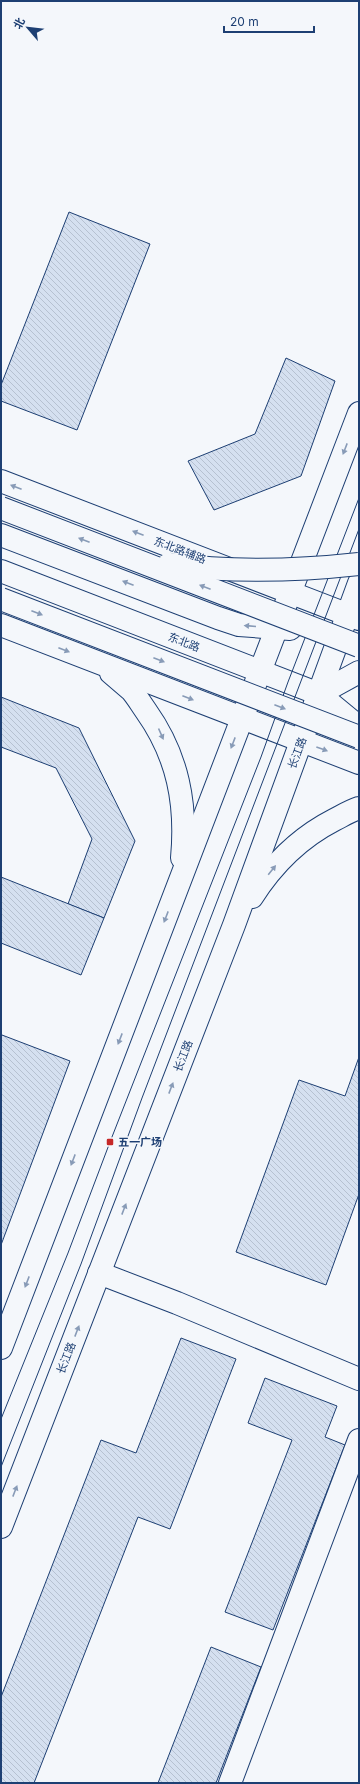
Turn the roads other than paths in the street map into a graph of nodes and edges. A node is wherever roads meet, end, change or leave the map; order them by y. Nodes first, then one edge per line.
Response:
1 (359, 413) edge
2 (1, 481) edge
3 (1, 508) edge
4 (1, 535) edge
5 (132, 559) junction
6 (359, 564) edge
7 (1, 571) edge
8 (359, 581) edge
9 (284, 590) junction
10 (1, 600) edge
11 (318, 603) junction
12 (202, 612) junction
13 (352, 623) edge
14 (1, 626) edge
15 (277, 628) junction
16 (359, 646) edge
17 (99, 663) junction
18 (260, 672) junction
19 (359, 672) edge
20 (319, 694) junction
21 (242, 719) junction
22 (359, 727) edge
23 (359, 737) edge
24 (302, 741) junction
25 (359, 763) edge
26 (359, 808) edge
27 (180, 881) junction
28 (234, 925) junction
29 (99, 1273) junction
30 (1, 1348) edge
31 (359, 1379) edge
32 (359, 1440) edge
33 (1, 1528) edge
34 (230, 1783) edge

1 -> 9 main road
9 -> 2 main road, 东北路辅路
5 -> 3 main road, bridge
12 -> 4 main road
5 - 6 main road, bridge
16 -> 5 main road, bridge
7 - 18 main road, 东北路
8 - 11 main road
8 - 13 main road, 长江路
9 - 11 main road, 东北路辅路
9 - 12 main road
9 - 15 main road
10 -> 23 main road, bridge
11 - 13 main road, 东北路辅路
15 -> 12 main road
13 - 15 main road
13 - 20 main road, 长江路
14 -> 17 main road
15 - 18 main road
17 -> 21 main road
17 -> 27 main road
18 - 20 main road, 东北路
18 - 21 main road
19 - 20 main road
20 - 22 main road, 东北路
20 - 24 main road, 长江路
21 - 24 main road
21 -> 27 main road
24 -> 25 main road
24 - 28 main road, 长江路
28 -> 26 main road
27 -> 30 main road
29 -> 28 main road, 长江路
29 - 31 main road
33 -> 29 main road, 长江路
32 - 34 main road

